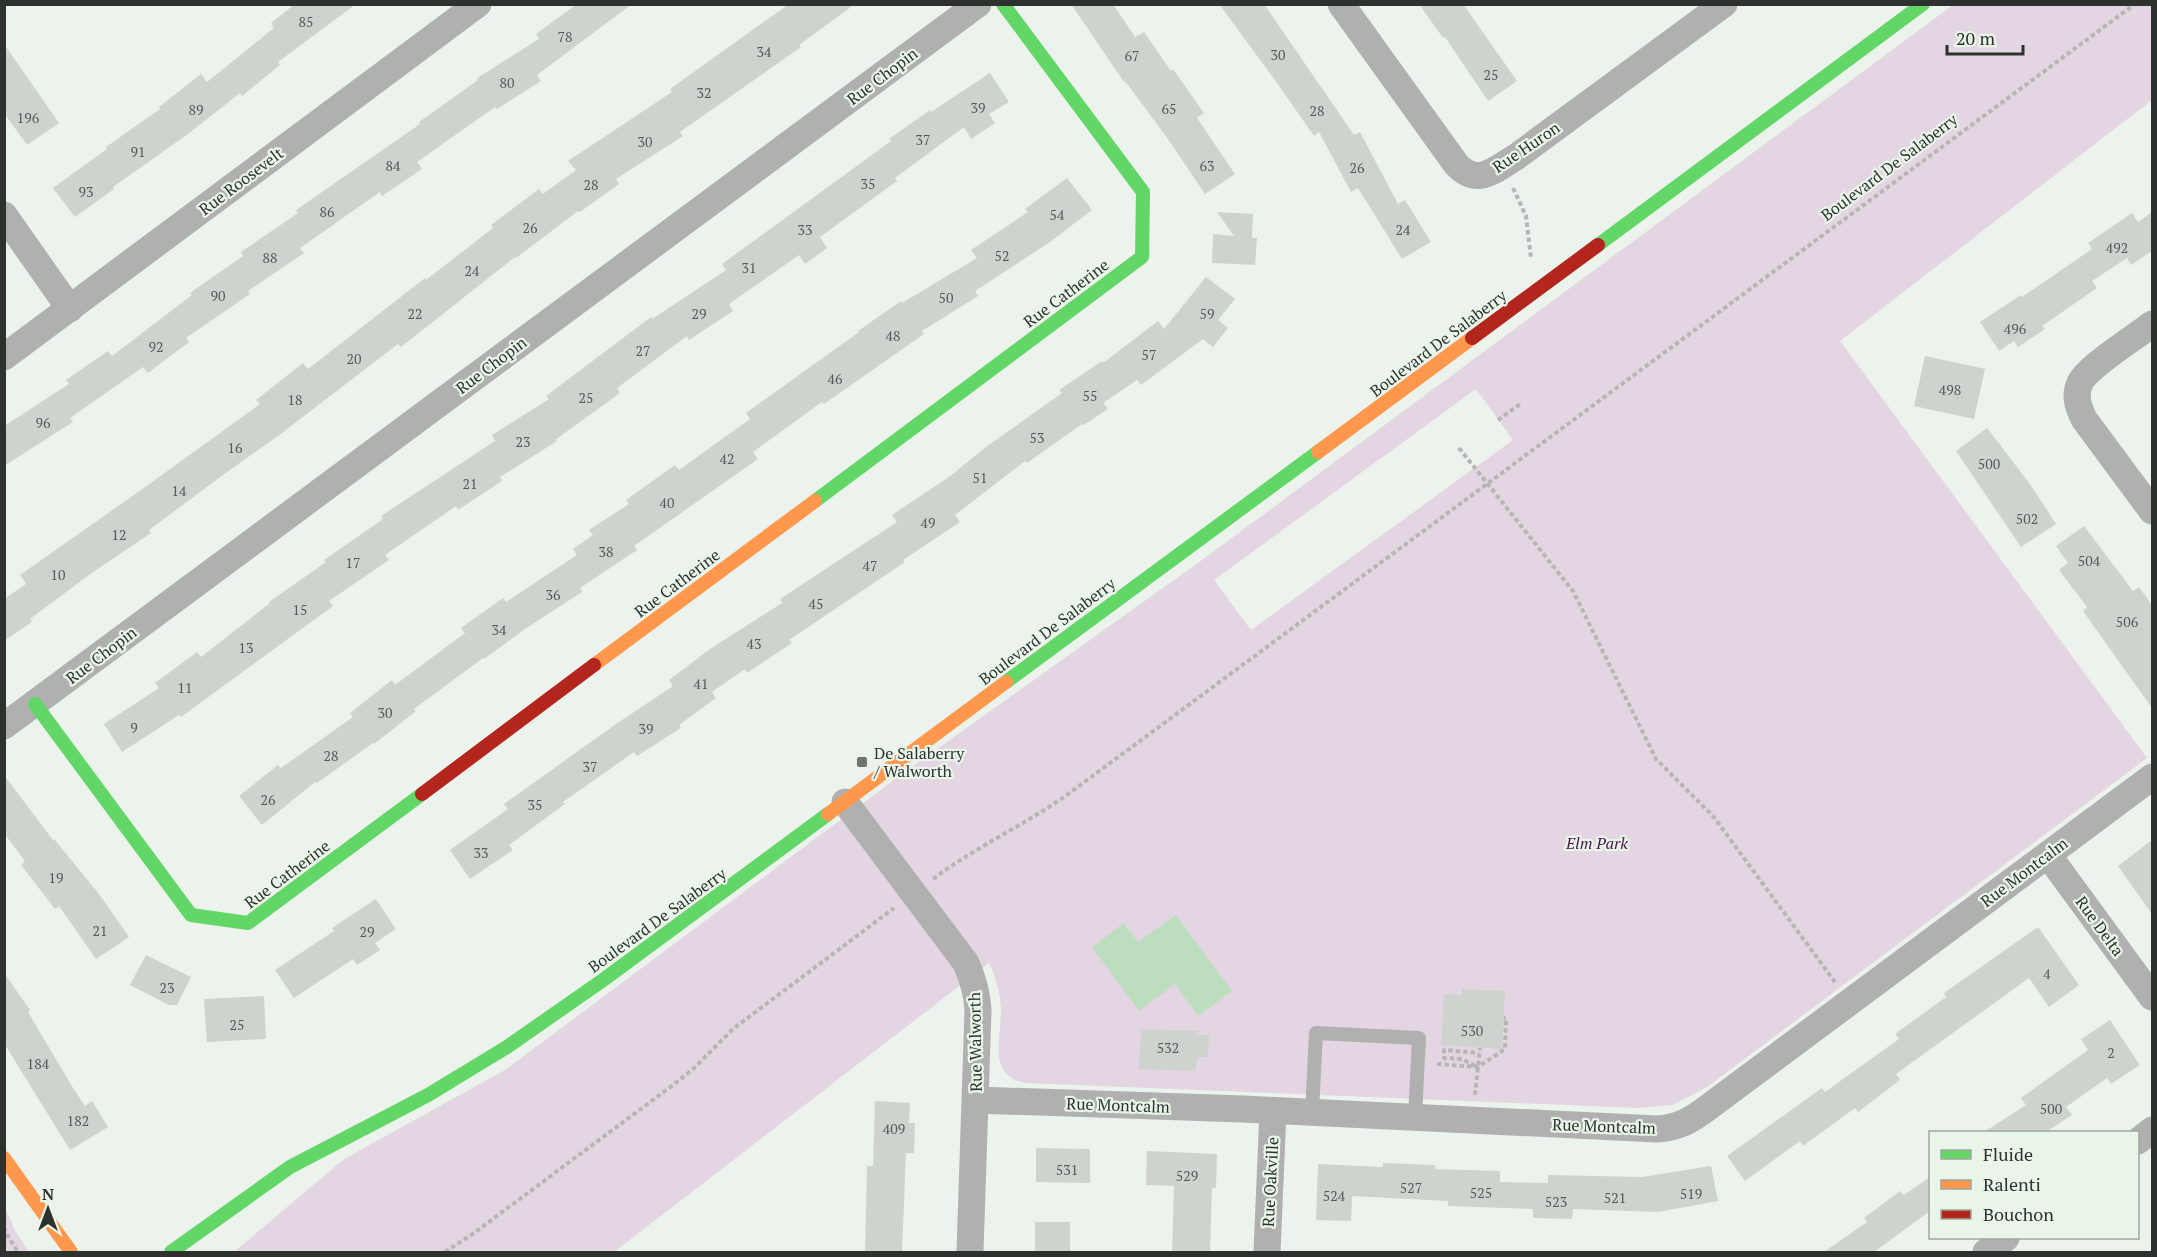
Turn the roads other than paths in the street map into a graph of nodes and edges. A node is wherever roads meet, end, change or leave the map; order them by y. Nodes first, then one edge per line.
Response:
1 (478, 4) edge
2 (978, 4) edge
3 (1003, 4) edge
4 (1341, 4) edge
5 (1923, 4) edge
6 (1715, 7) edge
7 (4, 215) edge
8 (70, 309) junction
9 (2152, 324) edge
10 (4, 357) edge
11 (2152, 511) edge
12 (34, 704) junction
13 (4, 726) edge
14 (2152, 777) edge
15 (845, 802) junction
16 (2048, 855) junction
17 (2152, 997) edge
18 (976, 1100) junction
19 (1274, 1111) junction
20 (1312, 1112) junction
21 (1415, 1117) junction
22 (2152, 1130) edge
23 (2139, 1140) edge
24 (4, 1158) edge
25 (2005, 1239) edge
26 (71, 1252) edge
27 (171, 1252) edge
28 (970, 1252) edge
29 (1267, 1252) edge
30 (1986, 1252) edge

1 - 8 street, Rue Roosevelt
2 - 12 street, Rue Chopin
3 - 12 street, Rue Catherine
4 - 6 street, Rue Huron
5 - 15 street, Boulevard De Salaberry
7 - 8 street
8 - 10 street, Rue Roosevelt
9 - 11 street
12 - 13 street, Rue Chopin
14 - 16 street, Rue Montcalm
15 - 18 street, Rue Walworth
15 - 27 street, Boulevard De Salaberry
16 - 17 street, Rue Delta
16 - 21 street, Rue Montcalm
18 - 19 street, Rue Montcalm
18 - 28 street, Rue Walworth
19 - 20 street, Rue Montcalm
19 - 29 street, Rue Oakville
20 - 21 street, Rue Montcalm
20 - 21 lane
22 - 23 street
24 - 26 street
25 - 30 street

